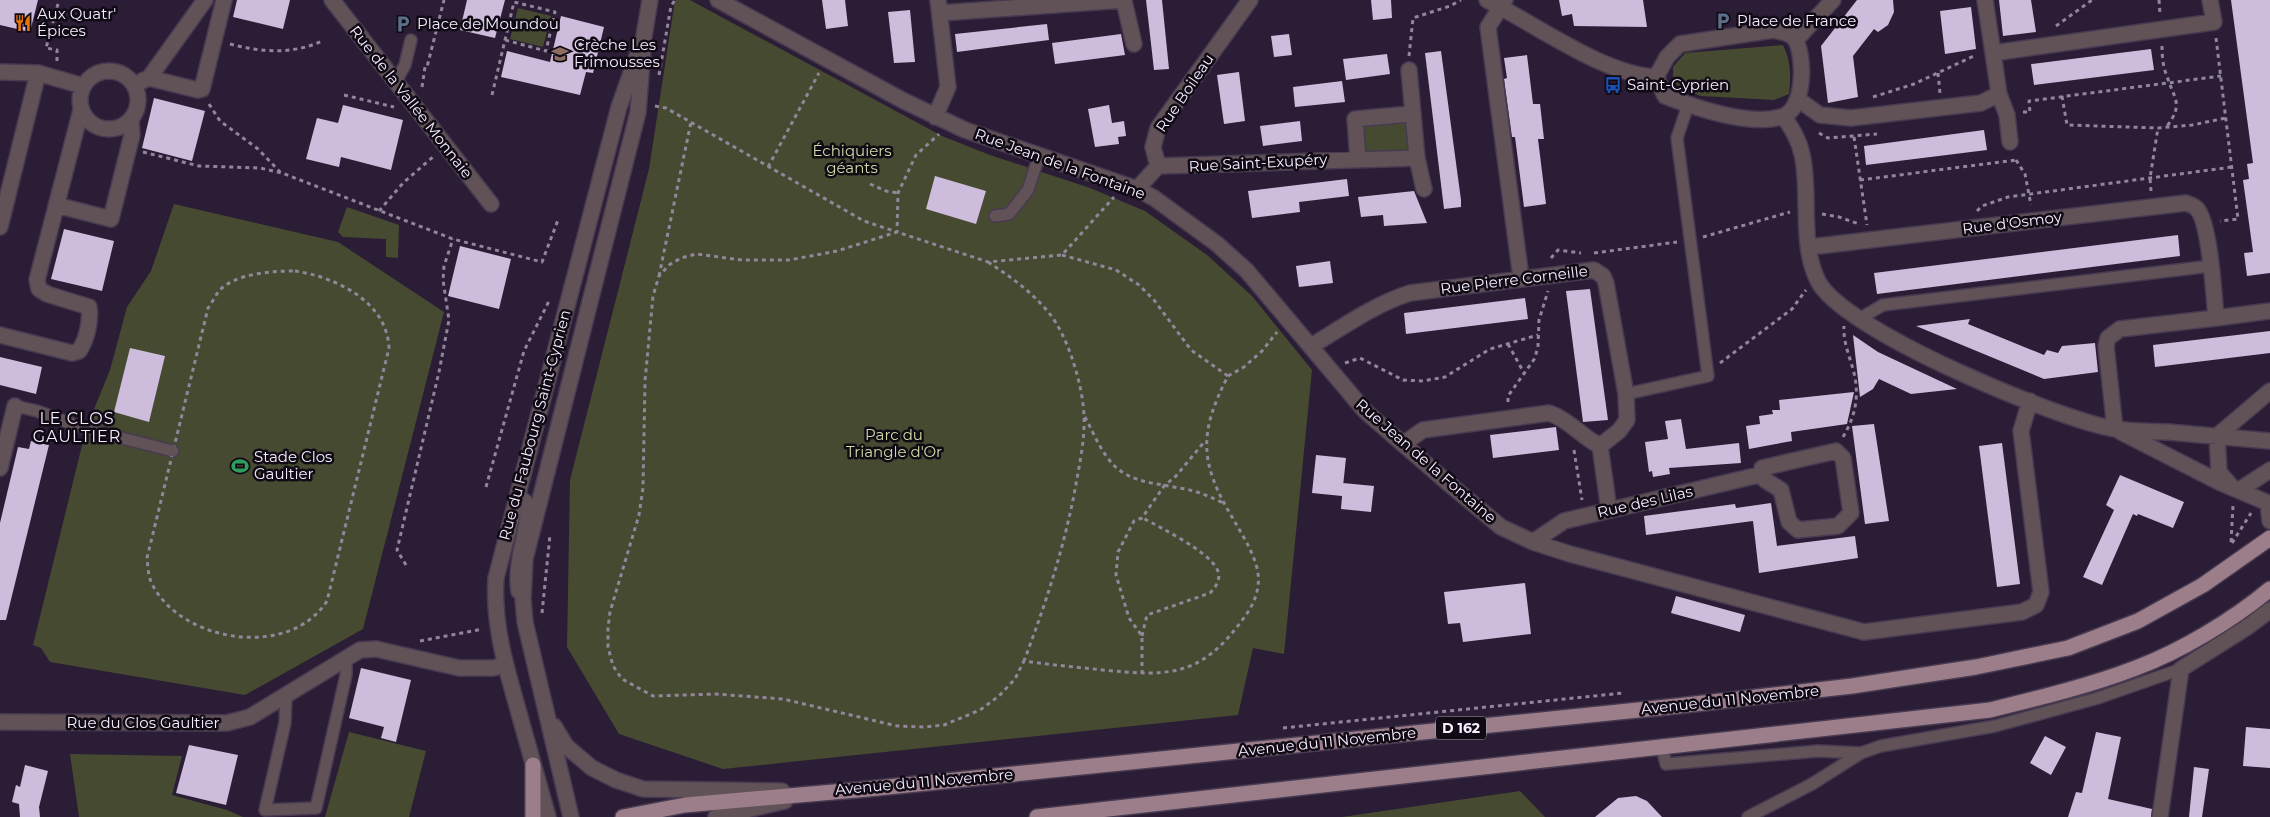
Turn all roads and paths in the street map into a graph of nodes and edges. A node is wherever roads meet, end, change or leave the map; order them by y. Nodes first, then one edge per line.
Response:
1 (58, 0) edge
2 (205, 0) edge
3 (224, 0) edge
4 (332, 0) edge
5 (650, 0) edge
6 (718, 0) edge
7 (1124, 0) edge
8 (1250, 0) edge
9 (1461, 0) edge
10 (1487, 0) edge
11 (1833, 0) edge
12 (1985, 0) edge
13 (2092, 0) edge
14 (2159, 0) edge
15 (2210, 0) edge
16 (1063, 2) edge
17 (1503, 4) edge
18 (939, 6) edge
19 (2214, 22) junction
20 (2162, 30) junction
21 (2050, 32) dead end
22 (644, 36) junction
23 (214, 40) junction
24 (411, 40) dead end
25 (505, 40) junction
26 (1796, 40) junction
27 (322, 41) dead end
28 (1134, 44) dead end
29 (1992, 46) junction
30 (827, 60) junction
31 (1408, 70) joint
32 (0, 72) edge
33 (38, 74) junction
34 (2221, 76) junction
35 (56, 77) junction
36 (1656, 77) junction
37 (149, 78) junction
38 (396, 81) junction
39 (2169, 83) junction
40 (134, 85) junction
41 (83, 86) junction
42 (202, 89) junction
43 (1999, 94) junction
44 (492, 95) dead end
45 (2062, 96) junction
46 (1868, 99) dead end
47 (1799, 100) junction
48 (1688, 105) junction
49 (654, 106) dead end
50 (81, 110) junction
51 (1411, 114) junction
52 (2007, 115) junction
53 (935, 117) junction
54 (1784, 117) junction
55 (2226, 118) junction
56 (132, 119) junction
57 (691, 122) junction
58 (950, 124) junction
59 (2167, 127) junction
60 (2158, 128) junction
61 (1854, 137) dead end
62 (2010, 142) joint
63 (446, 146) junction
64 (129, 149) junction
65 (1039, 156) junction
66 (1416, 158) junction
67 (1358, 159) junction
68 (2016, 160) junction
69 (768, 166) junction
70 (1158, 166) junction
71 (282, 174) junction
72 (1860, 180) junction
73 (870, 184) dead end
74 (1131, 187) junction
75 (1424, 189) dead end
76 (898, 193) junction
77 (491, 204) dead end
78 (56, 205) junction
79 (2152, 207) junction
80 (379, 210) junction
81 (995, 216) dead end
82 (558, 220) dead end
83 (2033, 221) junction
84 (2203, 223) junction
85 (0, 227) edge
86 (1868, 228) dead end
87 (897, 232) junction
88 (454, 238) junction
89 (1810, 247) junction
90 (1062, 255) junction
91 (988, 262) junction
92 (2211, 266) junction
93 (659, 276) junction
94 (1521, 278) junction
95 (1817, 279) junction
96 (2270, 312) edge
97 (1853, 315) junction
98 (2216, 318) junction
99 (1290, 322) junction
100 (0, 335) edge
101 (1538, 335) dead end
102 (1508, 344) junction
103 (1311, 346) junction
104 (1331, 371) junction
105 (1524, 373) dead end
106 (1228, 376) junction
107 (1708, 376) junction
108 (2270, 391) edge
109 (1626, 394) junction
110 (2030, 401) junction
111 (15, 406) joint
112 (1084, 415) junction
113 (2116, 429) junction
114 (1576, 430) junction
115 (2217, 436) junction
116 (1205, 440) junction
117 (2270, 441) edge
118 (1403, 444) junction
119 (1600, 446) junction
120 (173, 451) junction
121 (1836, 451) junction
122 (0, 468) edge
123 (2270, 470) edge
124 (1763, 474) junction
125 (1164, 486) junction
126 (2230, 486) junction
127 (517, 493) junction
128 (2266, 502) edge
129 (1223, 503) junction
130 (1609, 510) junction
131 (1584, 516) junction
132 (1142, 518) junction
133 (2270, 521) edge
134 (2270, 538) edge
135 (1534, 542) junction
136 (406, 565) dead end
137 (2270, 589) edge
138 (523, 599) junction
139 (2270, 610) edge
140 (488, 628) dead end
141 (1142, 636) junction
142 (415, 642) dead end
143 (346, 658) junction
144 (1024, 661) junction
145 (505, 666) junction
146 (2180, 669) junction
147 (1142, 674) junction
148 (1624, 693) dead end
149 (286, 697) junction
150 (549, 719) junction
151 (0, 722) edge
152 (1281, 728) dead end
153 (1662, 748) junction
154 (1861, 753) junction
155 (533, 765) junction
156 (826, 792) junction
157 (533, 817) edge
158 (548, 817) edge
159 (571, 817) edge
160 (624, 817) edge
161 (716, 817) edge
162 (1037, 817) edge
163 (1748, 817) edge
164 (2160, 817) edge

1 - 35 path
2 - 37 street
3 - 23 street
4 - 38 street, Rue de la Vallée Monnaie
5 - 22 street, Rue du Faubourg Saint-Cyprien
6 - 30 street, Rue Jean de la Fontaine
7 - 16 street
7 - 28 street
8 - 70 street, Rue Boileau
9 - 31 path
10 - 17 street
11 - 26 street
12 - 29 street
13 - 21 path
14 - 20 path
15 - 19 street
16 - 18 street
17 - 36 street
17 - 94 street
18 - 53 street
19 - 20 street
19 - 34 path
20 - 29 street
20 - 39 path
22 - 127 street, Rue du Faubourg Saint-Cyprien
22 - 138 street, Rue du Faubourg Saint-Cyprien
23 - 27 path
23 - 42 street
24 - 38 lane
25 - 25 path
25 - 44 path
26 - 36 street
26 - 47 street
29 - 43 street
29 - 46 path
30 - 53 street, Rue Jean de la Fontaine
30 - 69 path
31 - 51 street
32 - 33 street
33 - 35 street
33 - 85 street
34 - 39 path
34 - 55 path
35 - 41 street
36 - 48 street
37 - 40 street
37 - 42 street
38 - 63 street, Rue de la Vallée Monnaie
39 - 45 path
39 - 59 path
40 - 41 street
40 - 56 street
41 - 50 street
42 - 71 path
43 - 47 street
43 - 52 street
45 - 52 path
45 - 60 path
47 - 54 street
48 - 54 street
48 - 107 lane
49 - 57 path
50 - 56 street
50 - 78 street
51 - 66 street
51 - 67 street
52 - 62 street
53 - 58 street, Rue Jean de la Fontaine
54 - 89 street
55 - 59 path
55 - 84 path
56 - 64 street
57 - 69 path
57 - 93 path
58 - 65 street, Rue Jean de la Fontaine
58 - 76 path
59 - 60 path
60 - 79 path
61 - 72 path
62 - 68 path
63 - 77 street, Rue de la Vallée Monnaie
63 - 80 path
64 - 71 path
64 - 78 street
65 - 74 street, Rue Jean de la Fontaine
65 - 81 lane
66 - 67 street, Rue Saint-Exupéry
66 - 75 street
67 - 70 street, Rue Saint-Exupéry
68 - 72 path
68 - 83 path
69 - 87 path
70 - 74 street
71 - 80 path
72 - 86 path
73 - 76 path
74 - 90 path
74 - 99 street, Rue Jean de la Fontaine
76 - 87 path
78 - 100 street
79 - 83 street, Rue d'Osmoy
79 - 84 street, Rue d'Osmoy
80 - 88 path
82 - 88 path
83 - 89 street, Rue d'Osmoy
84 - 92 street
87 - 91 path
87 - 93 path
88 - 136 path
89 - 95 street
90 - 91 path
90 - 106 path
91 - 112 path
92 - 97 lane
92 - 98 street
93 - 144 path
94 - 103 street, Rue Pierre Corneille
94 - 109 street, Rue Pierre Corneille
95 - 97 street
95 - 107 path
96 - 98 street
97 - 110 street
97 - 121 path
98 - 113 street
99 - 103 street, Rue Jean de la Fontaine
99 - 106 path
101 - 102 path
102 - 104 path
102 - 105 path
103 - 104 street, Rue Jean de la Fontaine
104 - 118 street, Rue Jean de la Fontaine
106 - 116 path
107 - 109 lane
108 - 115 street
109 - 119 street, Rue Pierre Corneille
110 - 113 street
110 - 135 street, Rue Jean de la Fontaine
111 - 120 lane
111 - 122 street
112 - 125 path
112 - 144 path
113 - 115 street
113 - 126 street
114 - 118 street
114 - 119 street
114 - 131 path
115 - 117 street
115 - 126 street
116 - 125 path
116 - 129 path
118 - 135 street, Rue Jean de la Fontaine
119 - 130 street
120 - 120 path
121 - 124 street, Rue des Lilas
121 - 124 street
123 - 126 street
124 - 130 street, Rue des Lilas
125 - 129 path
125 - 132 path
126 - 128 street
126 - 128 path
127 - 138 lane
127 - 145 street, Rue du Faubourg Saint-Cyprien
128 - 133 street
129 - 147 path
130 - 131 street, Rue des Lilas
131 - 135 street, Rue des Lilas
132 - 141 path
132 - 141 path
134 - 156 main road, Avenue du 11 Novembre / D 162
137 - 153 main road
138 - 150 street, Rue du Faubourg Saint-Cyprien
139 - 146 street
140 - 142 path
141 - 147 path
143 - 145 street, Rue du Clos Gaultier
143 - 149 street, Rue du Clos Gaultier
143 - 149 lane
144 - 147 path
145 - 155 street, Rue du Faubourg Saint-Cyprien
146 - 154 lane
146 - 164 street
148 - 152 path
149 - 151 street, Rue du Clos Gaultier
150 - 156 street
150 - 159 street, Rue du Faubourg Saint-Cyprien
153 - 154 lane
153 - 162 main road
154 - 163 lane
155 - 157 main road
155 - 158 street, Rue du Faubourg Saint-Cyprien
156 - 160 main road, Avenue du 11 Novembre / D 162
156 - 161 street

